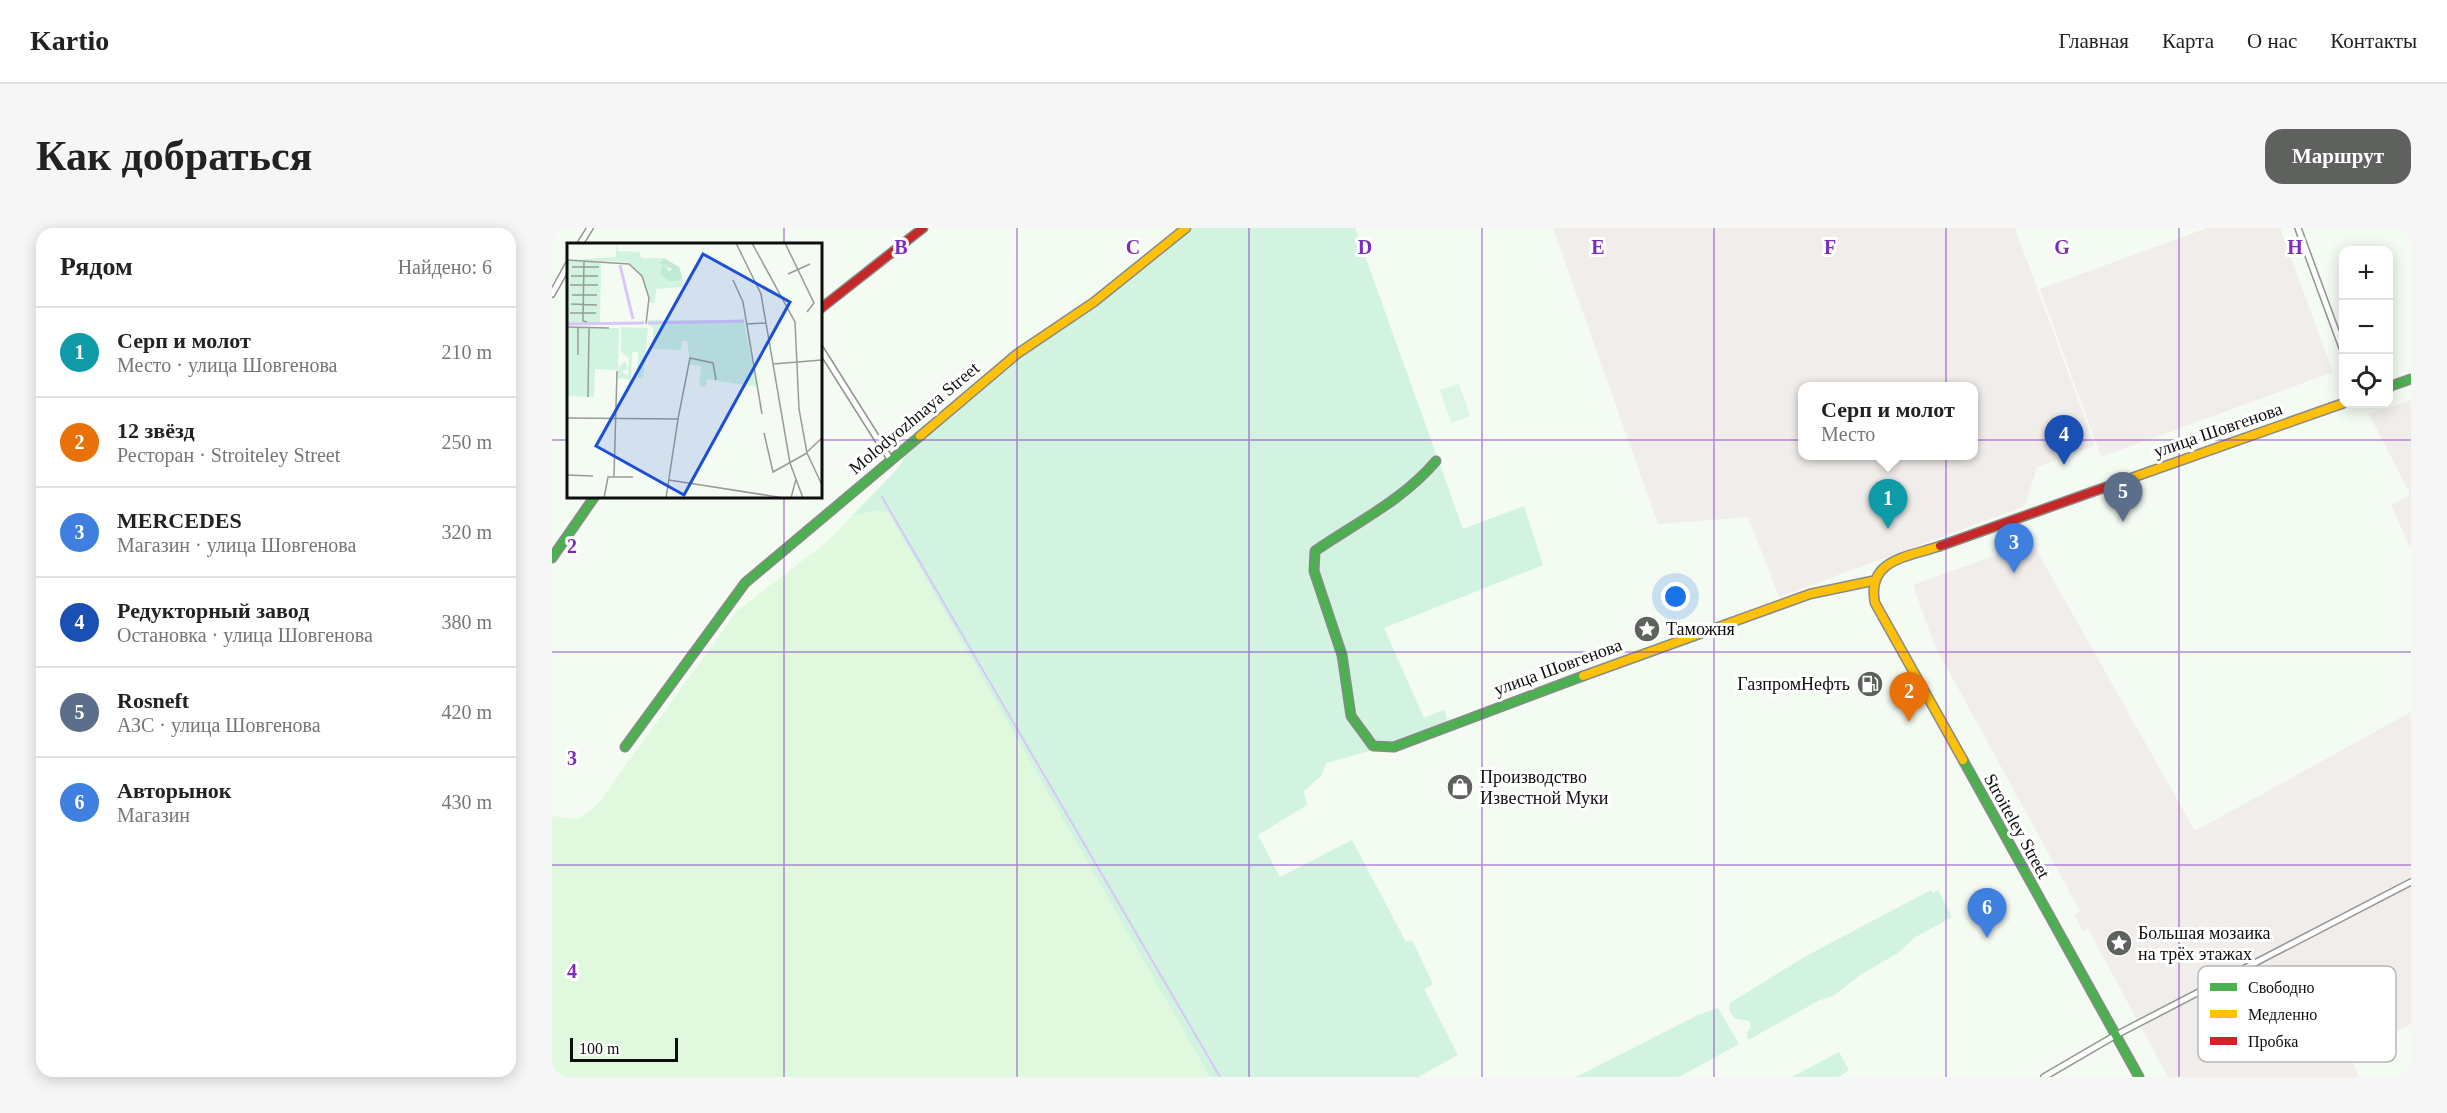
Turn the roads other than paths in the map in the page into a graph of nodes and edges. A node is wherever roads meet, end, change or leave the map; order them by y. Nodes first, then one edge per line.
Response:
1 (590, 228) edge
2 (923, 228) edge
3 (1186, 228) edge
4 (2298, 228) edge
5 (581, 243) edge
6 (567, 267) edge
7 (552, 294) edge
8 (822, 307) edge
9 (2339, 341) edge
10 (822, 351) edge
11 (2411, 379) edge
12 (2393, 385) edge
13 (2339, 404) edge
14 (890, 459) junction
15 (1436, 461) dead end
16 (594, 498) edge
17 (552, 558) edge
18 (1872, 584) junction
19 (625, 747) dead end
20 (2411, 882) edge
21 (2249, 966) edge
22 (2198, 992) edge
23 (2116, 1035) junction
24 (2044, 1077) edge
25 (2139, 1077) edge

1 - 5 street
2 - 8 street
3 - 14 street, Molodyozhnaya Street
4 - 9 street
6 - 7 street
10 - 14 street
11 - 12 street
13 - 18 street, улица Шовгенова
14 - 19 street, Molodyozhnaya Street
15 - 18 street, улица Шовгенова
16 - 17 street
18 - 23 street, Stroiteley Street
20 - 21 street
22 - 23 street
23 - 24 street
23 - 25 street, Stroiteley Street

